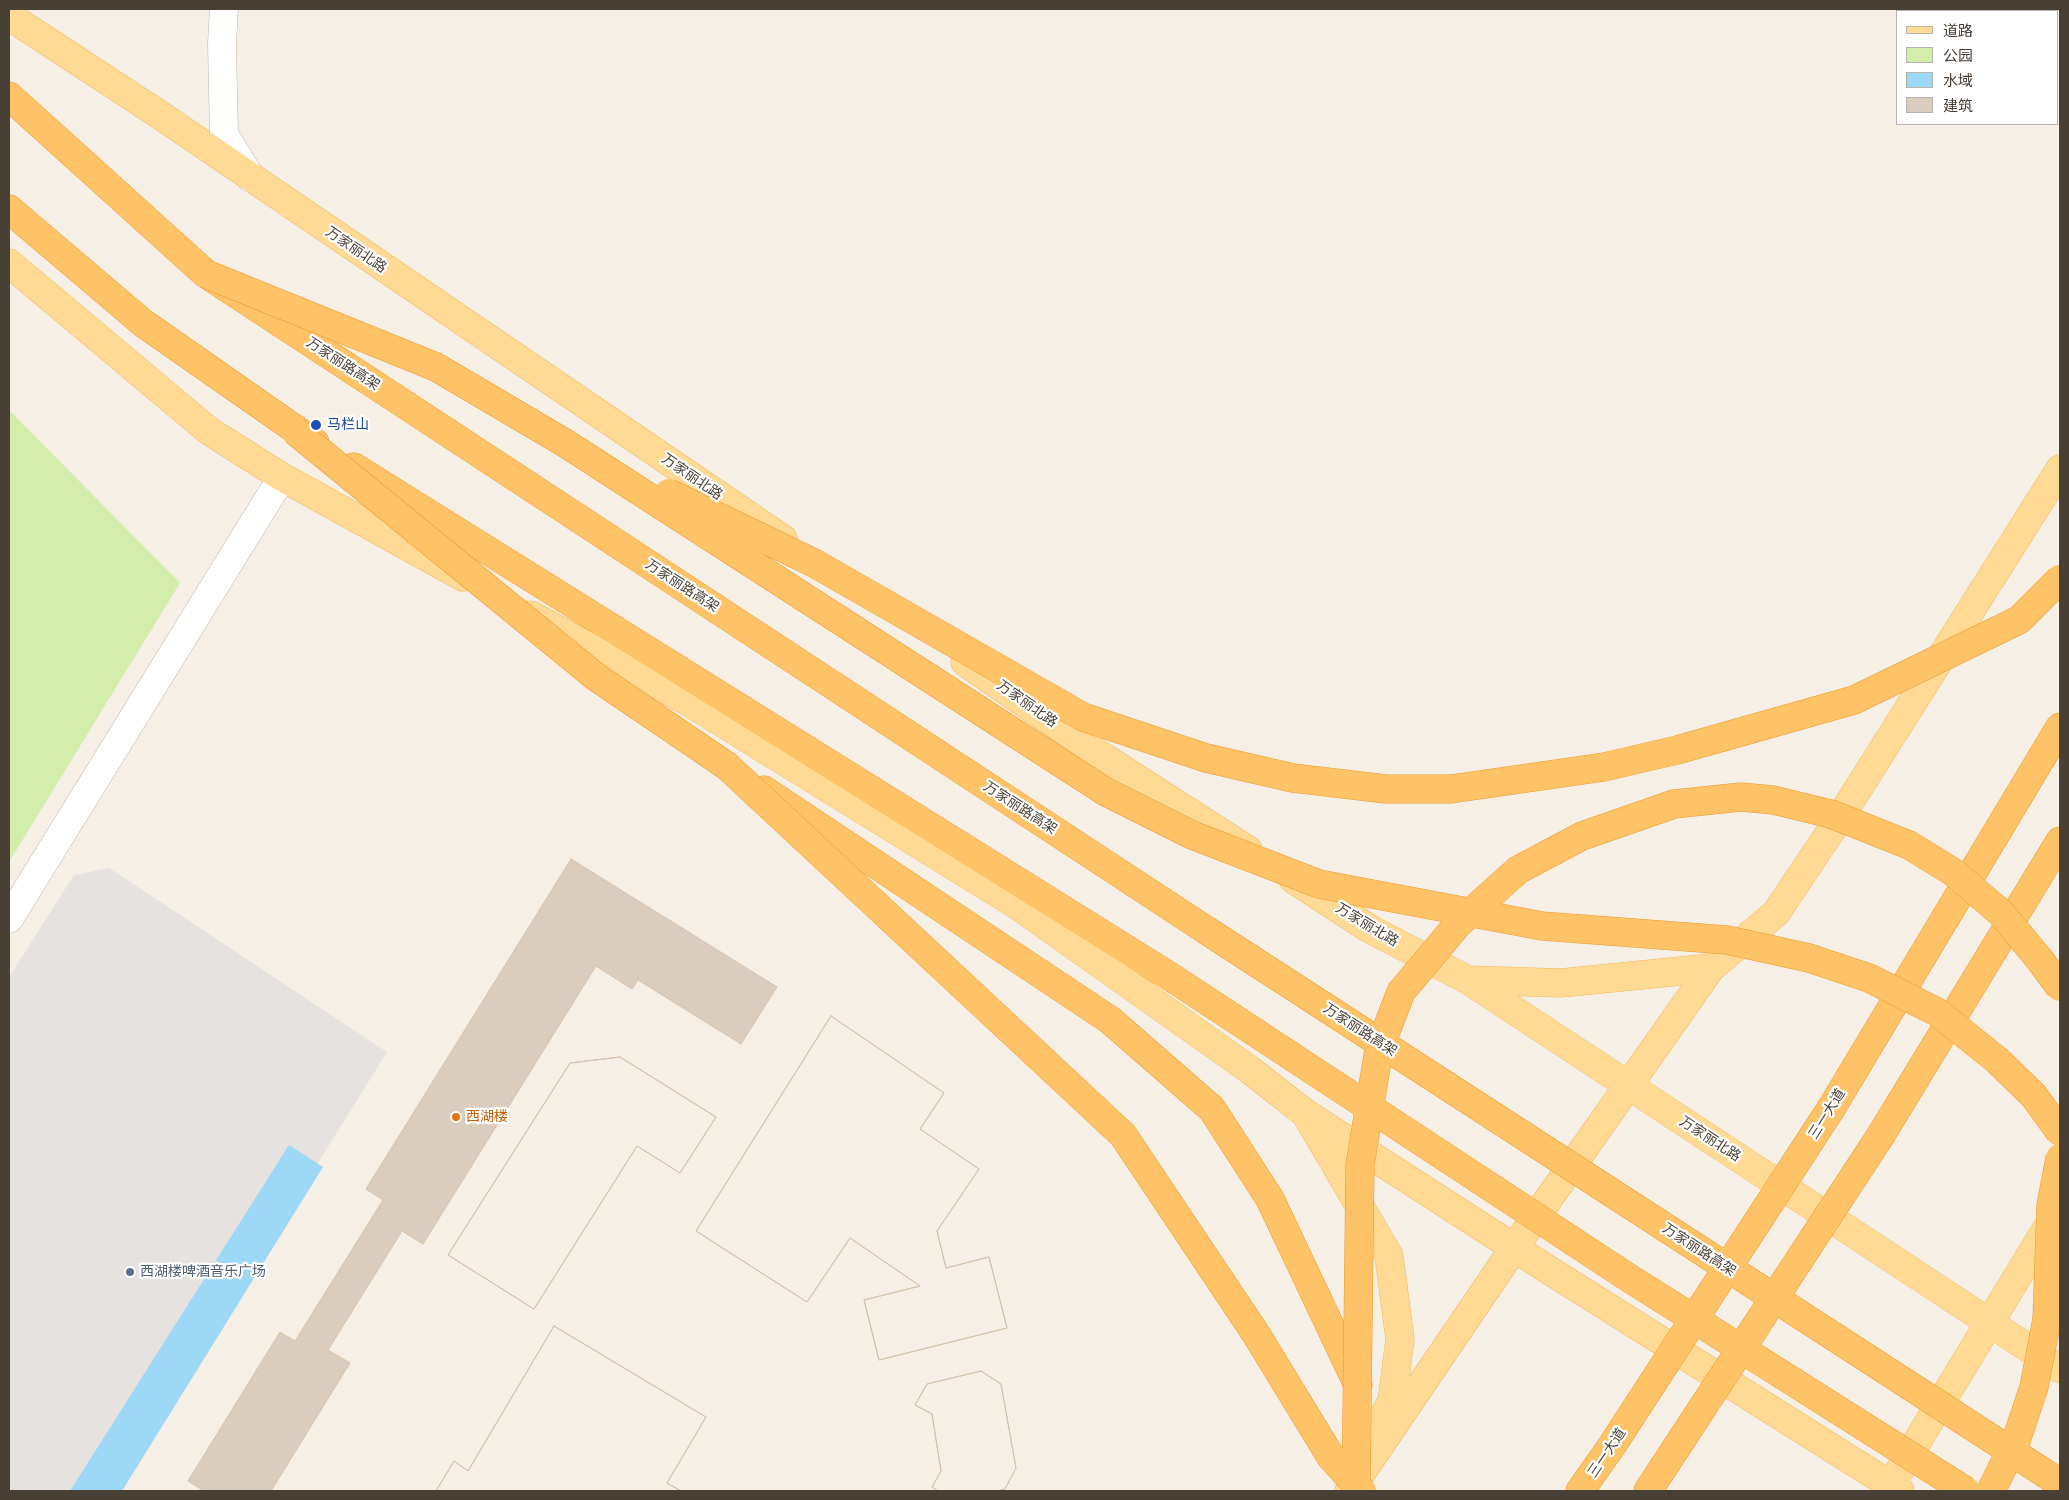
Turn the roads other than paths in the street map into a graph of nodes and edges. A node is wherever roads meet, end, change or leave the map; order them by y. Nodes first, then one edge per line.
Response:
1 (224, 9) edge
2 (9, 16) edge
3 (9, 96) edge
4 (251, 178) junction
5 (9, 209) edge
6 (9, 263) edge
7 (206, 274) junction
8 (295, 431) junction
9 (565, 443) junction
10 (2060, 470) edge
11 (282, 477) junction
12 (2060, 578) edge
13 (2060, 727) edge
14 (727, 766) junction
15 (2060, 841) edge
16 (9, 919) edge
17 (1711, 968) junction
18 (1468, 980) junction
19 (2060, 987) edge
20 (1628, 1085) junction
21 (1305, 1113) junction
22 (2060, 1132) edge
23 (2060, 1152) edge
24 (2060, 1158) edge
25 (2056, 1214) junction
26 (1514, 1248) junction
27 (2060, 1250) edge
28 (1990, 1322) junction
29 (2060, 1369) edge
30 (1358, 1384) junction
31 (2060, 1483) edge
32 (1893, 1489) edge
33 (1344, 1491) edge
34 (1349, 1491) edge
35 (1356, 1491) edge
36 (1362, 1491) edge
37 (1580, 1491) edge
38 (1648, 1491) edge
39 (1966, 1491) edge
40 (1991, 1491) edge

1 - 4 street
2 - 4 main road, 万家丽北路
3 - 7 highway, 万家丽路高架
4 - 18 main road, 万家丽北路
5 - 8 highway
6 - 11 main road
7 - 9 highway, bridge
7 - 31 highway, 万家丽路高架, bridge
8 - 14 highway, bridge
8 - 39 highway, bridge
9 - 12 highway, bridge
9 - 22 highway, bridge
10 - 17 main road
11 - 16 street
11 - 21 main road
13 - 37 highway, 三一大道, bridge
14 - 30 highway, bridge
14 - 36 highway, bridge
15 - 38 highway, bridge
17 - 18 main road
17 - 20 main road
18 - 20 main road, 万家丽北路
19 - 30 highway, bridge
20 - 26 main road
20 - 28 main road, 万家丽北路
21 - 26 main road
21 - 33 main road
23 - 25 main road
24 - 40 highway, bridge
25 - 27 main road
25 - 28 main road
26 - 32 main road
26 - 34 main road
28 - 29 main road, 万家丽北路
28 - 32 main road
30 - 35 highway, bridge

